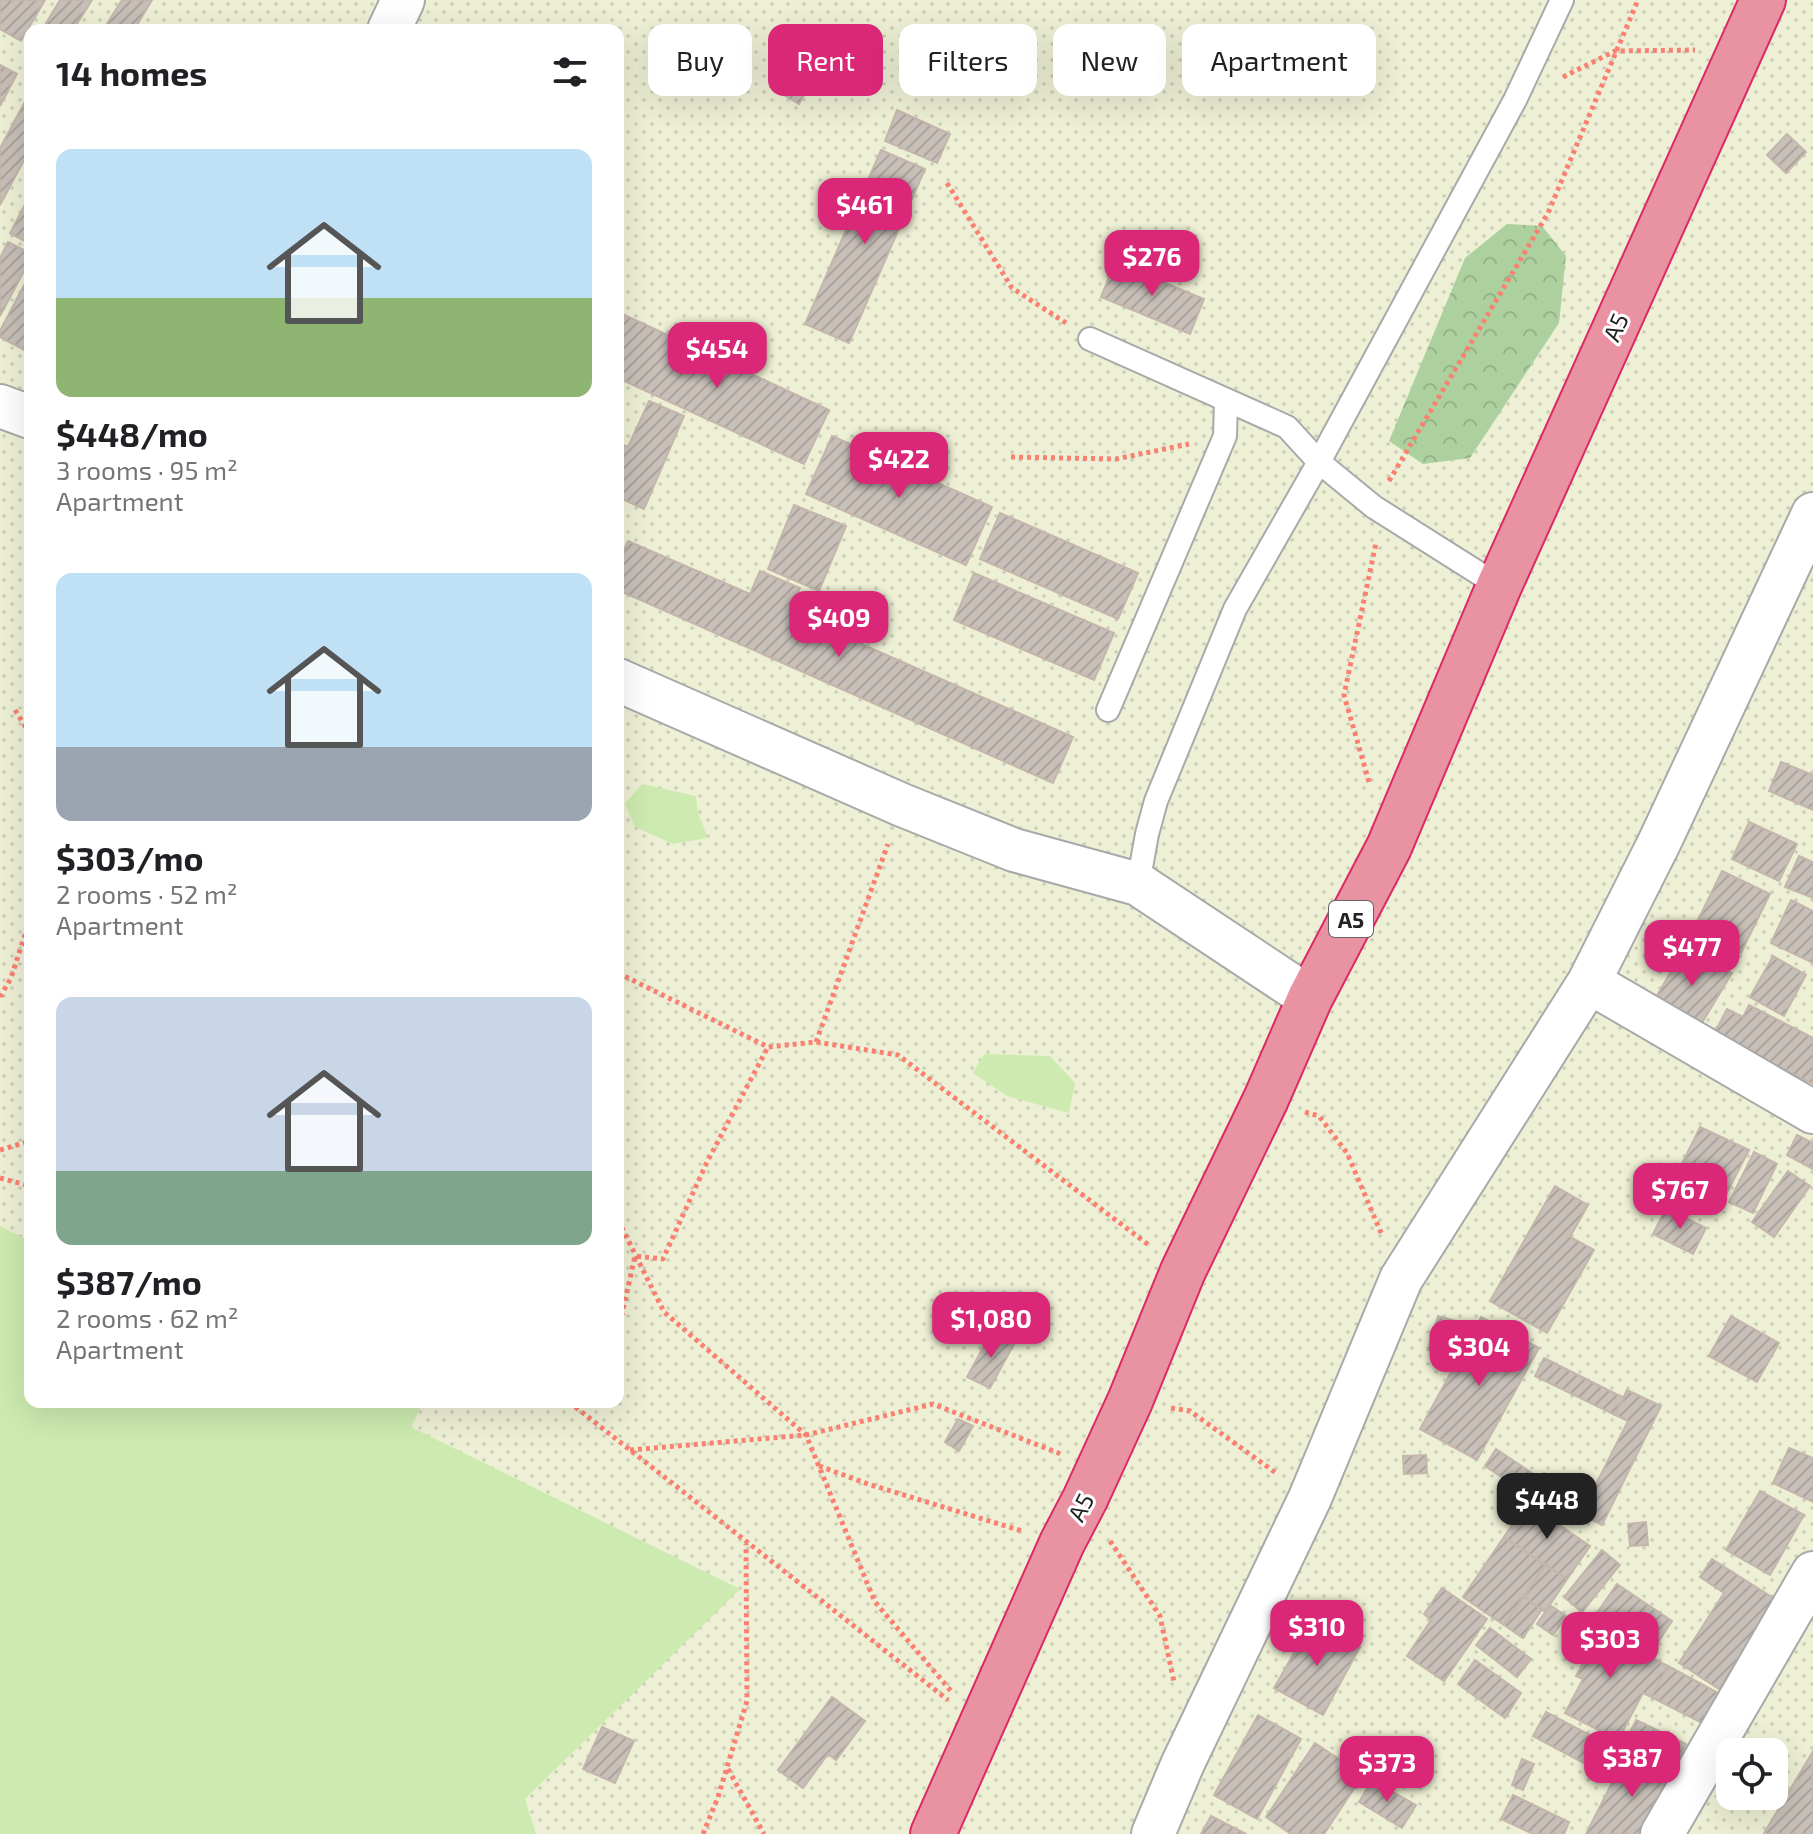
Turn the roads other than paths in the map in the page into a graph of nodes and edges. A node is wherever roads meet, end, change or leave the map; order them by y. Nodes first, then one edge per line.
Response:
1 (403, 0) edge
2 (1562, 0) edge
3 (1763, 0) edge
4 (392, 24) edge
5 (1090, 339) road end
6 (1226, 401) junction
7 (0, 406) edge
8 (24, 415) edge
9 (1319, 462) junction
10 (1813, 514) edge
11 (1499, 586) junction
12 (624, 683) edge
13 (1108, 710) dead end
14 (1138, 884) junction
15 (1589, 982) junction
16 (1310, 998) junction
17 (1813, 1112) edge
18 (1813, 1573) edge
19 (933, 1834) edge
20 (1153, 1834) edge
21 (1662, 1834) edge

1 - 4 street
2 - 9 lane
3 - 11 highway, A5 / A5
5 - 6 lane
6 - 9 lane
6 - 13 lane
7 - 8 street
9 - 11 lane
9 - 14 lane
10 - 15 street
11 - 16 highway, A5 / A5
12 - 14 street
14 - 16 street
15 - 17 street
15 - 20 street
16 - 19 highway, A5 / A5
18 - 21 street

